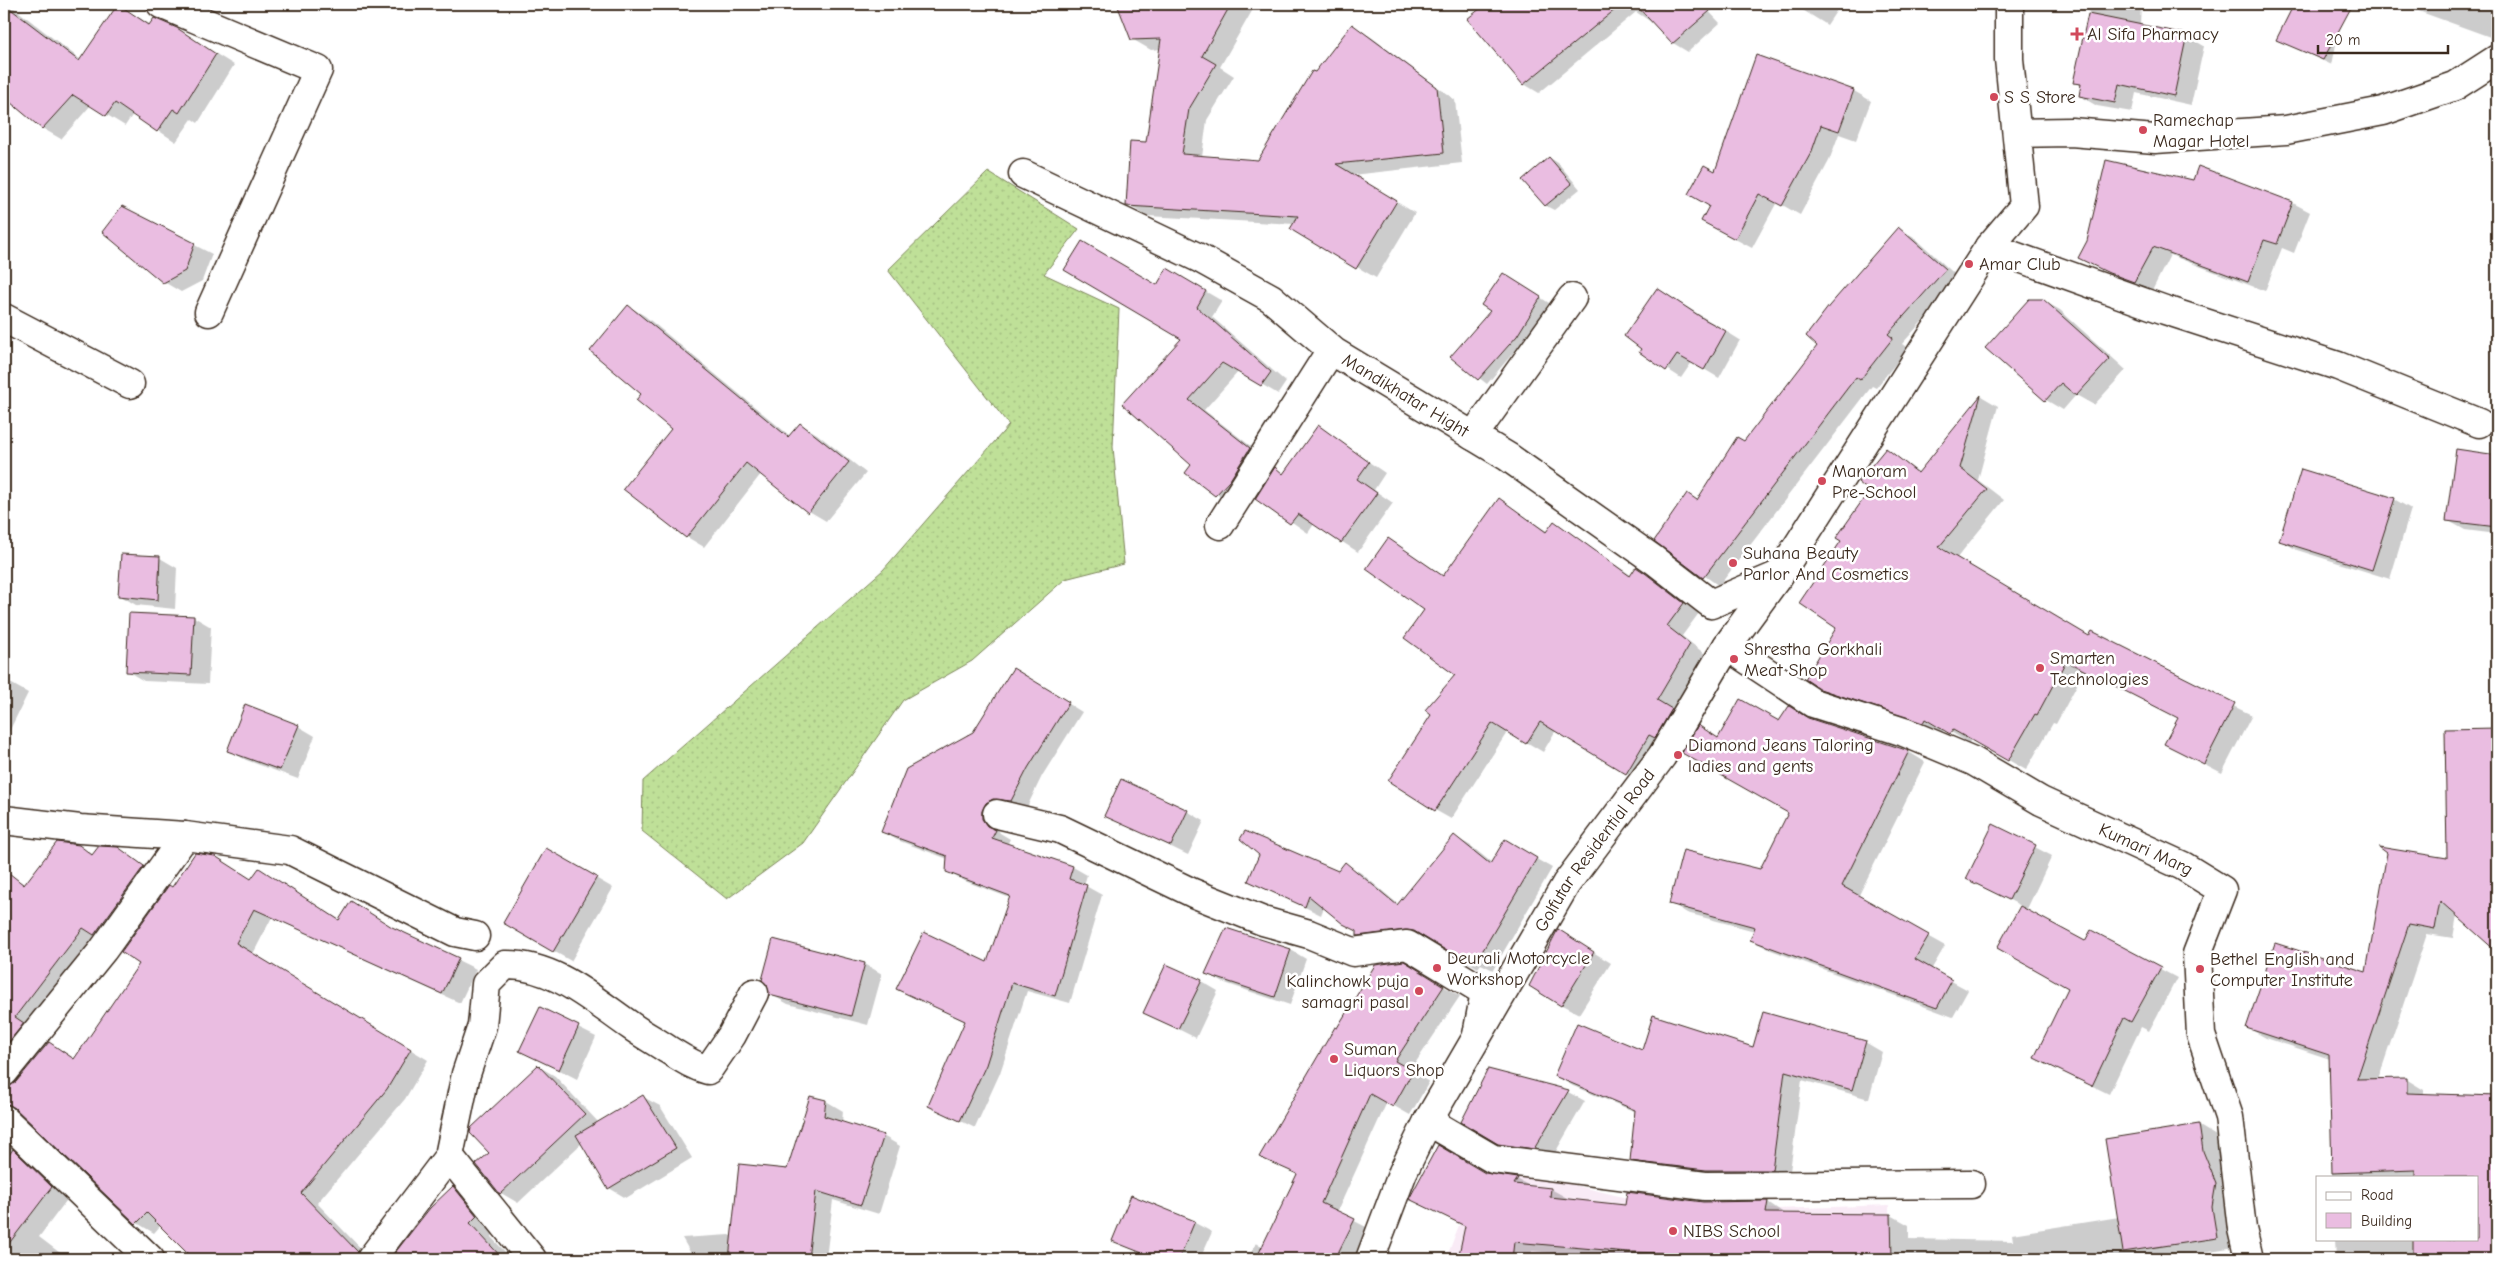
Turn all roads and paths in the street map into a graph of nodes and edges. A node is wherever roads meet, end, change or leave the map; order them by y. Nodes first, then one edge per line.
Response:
1 (161, 4) edge
2 (2009, 4) edge
3 (2497, 59) edge
4 (2018, 133) junction
5 (1023, 174) dead end
6 (1989, 246) junction
7 (1572, 298) dead end
8 (210, 312) dead end
9 (4, 318) edge
10 (1331, 350) junction
11 (130, 384) dead end
12 (2479, 423) dead end
13 (1473, 436) junction
14 (1220, 526) dead end
15 (1779, 575) junction
16 (1727, 646) junction
17 (996, 814) dead end
18 (4, 820) edge
19 (185, 836) junction
20 (475, 936) dead end
21 (754, 993) dead end
22 (1476, 1036) junction
23 (4, 1072) edge
24 (4, 1119) edge
25 (1428, 1121) junction
26 (449, 1156) junction
27 (1971, 1184) dead end
28 (150, 1259) edge
29 (371, 1259) edge
30 (532, 1259) edge
31 (1370, 1259) edge
32 (2249, 1259) edge

1 - 8 street
2 - 4 street, Golfutar Residential Road
3 - 4 street
4 - 6 street, Golfutar Residential Road
5 - 10 street, Mandikhatar Hight
6 - 12 street
6 - 15 street, Golfutar Residential Road
7 - 13 street
9 - 11 street
10 - 13 street, Mandikhatar Hight
10 - 14 street
13 - 15 street, Mandikhatar Hight
15 - 16 street, Golfutar Residential Road
16 - 22 street, Golfutar Residential Road
16 - 32 street, Kumari Marg
17 - 22 street
18 - 19 street
19 - 20 street
19 - 23 street
21 - 26 street
22 - 25 street, Golfutar Residential Road
24 - 28 street
25 - 27 street
25 - 31 street, Golfutar Residential Road
26 - 29 street
26 - 30 street

